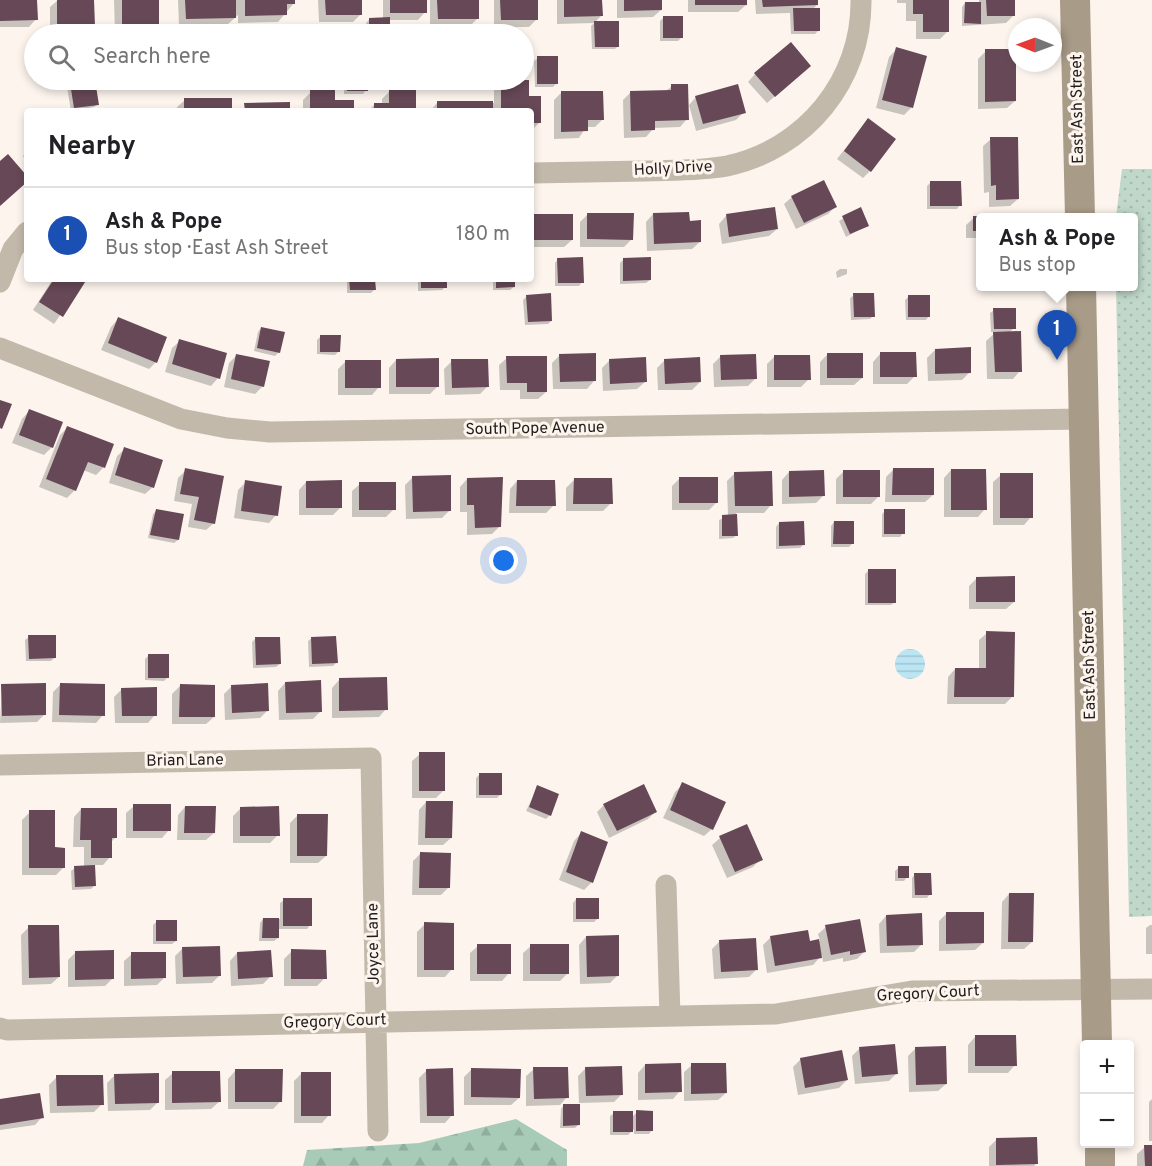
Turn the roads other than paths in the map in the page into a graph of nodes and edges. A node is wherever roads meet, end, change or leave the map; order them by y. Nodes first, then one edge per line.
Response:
1 (861, 0) edge
2 (1075, 0) edge
3 (534, 173) edge
4 (1080, 213) edge
5 (24, 236) edge
6 (0, 282) edge
7 (1081, 291) edge
8 (0, 348) edge
9 (1084, 418) junction
10 (371, 758) joint
11 (0, 765) edge
12 (666, 885) dead end
13 (1096, 989) junction
14 (1152, 989) edge
15 (670, 1016) junction
16 (376, 1021) junction
17 (0, 1028) edge
18 (1097, 1040) edge
19 (378, 1131) dead end
20 (1100, 1148) edge
21 (1100, 1166) edge

1 - 3 street, Holly Drive
2 - 4 street, East Ash Street
5 - 6 street
7 - 9 street, East Ash Street
8 - 9 street, South Pope Avenue
9 - 13 street, East Ash Street
10 - 11 street, Brian Lane
10 - 16 street, Joyce Lane
12 - 15 street
13 - 14 street, Gregory Court
13 - 15 street, Gregory Court
13 - 18 street, East Ash Street
15 - 16 street, Gregory Court
16 - 17 street, Gregory Court
16 - 19 street, Joyce Lane
20 - 21 street

